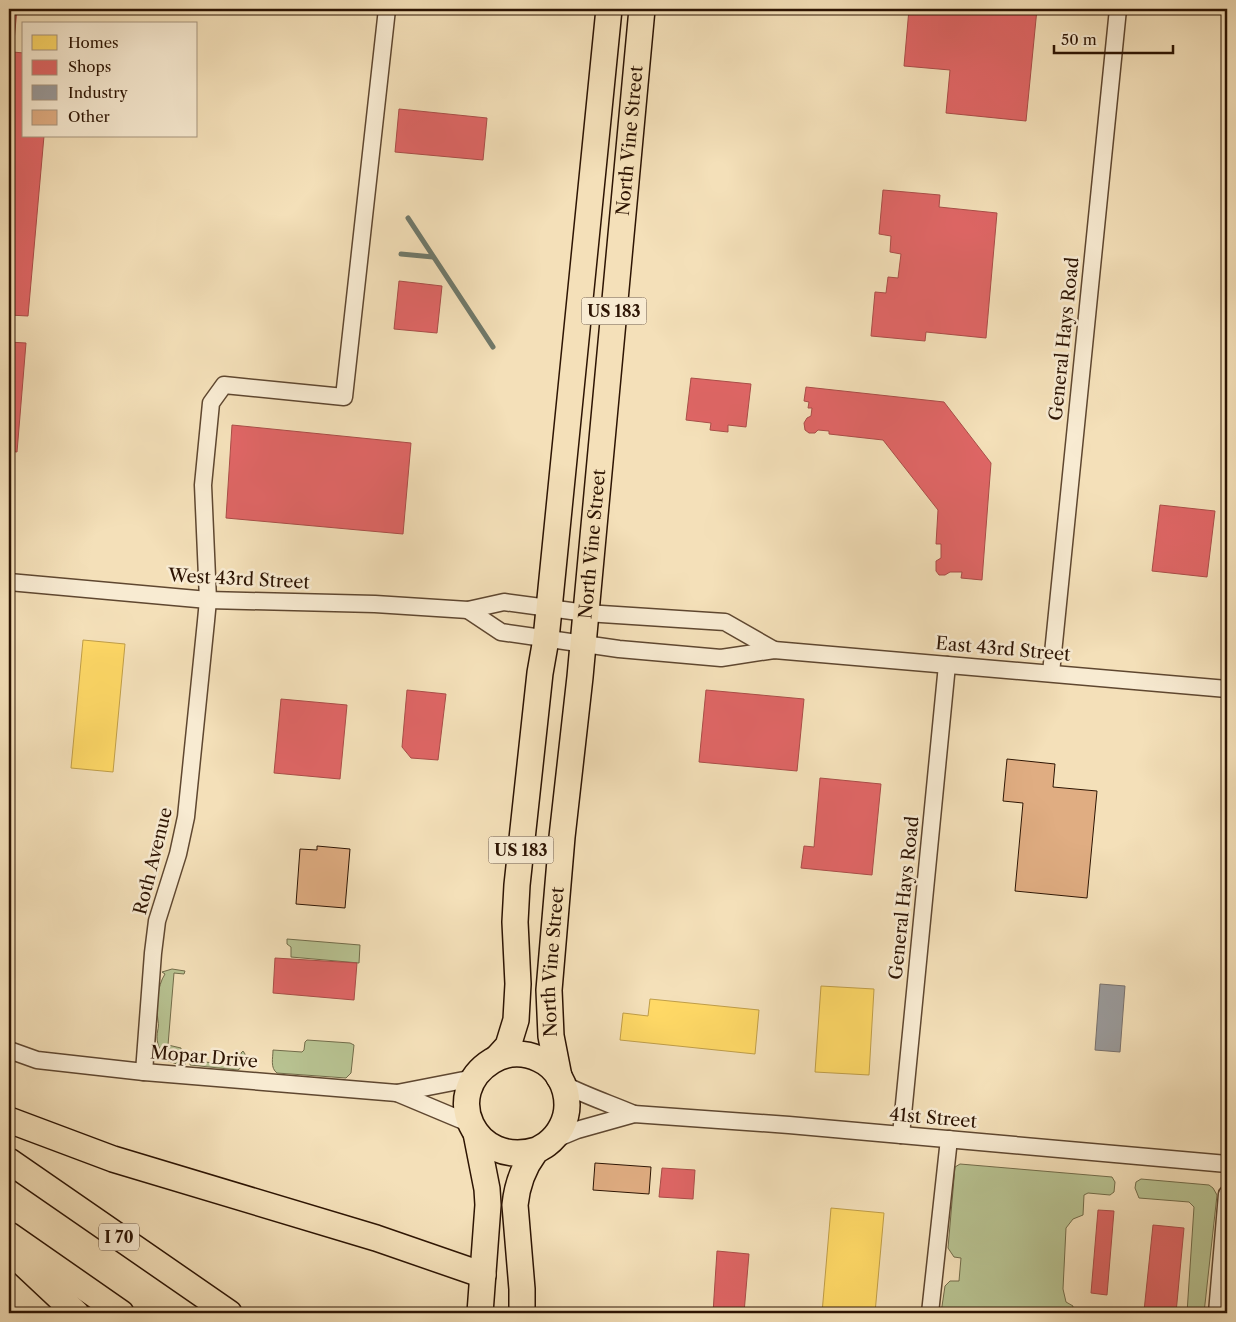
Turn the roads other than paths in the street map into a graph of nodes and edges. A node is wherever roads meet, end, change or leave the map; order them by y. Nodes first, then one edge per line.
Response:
1 (387, 9) edge
2 (609, 9) edge
3 (642, 9) edge
4 (1118, 9) edge
5 (9, 582) edge
6 (208, 600) junction
7 (549, 607) junction
8 (468, 610) junction
9 (586, 613) junction
10 (546, 639) junction
11 (584, 644) junction
12 (774, 650) junction
13 (948, 665) junction
14 (1051, 673) junction
15 (1227, 688) edge
16 (9, 1050) edge
17 (498, 1057) junction
18 (144, 1072) junction
19 (474, 1078) junction
20 (561, 1080) junction
21 (397, 1093) junction
22 (634, 1114) junction
23 (9, 1120) edge
24 (473, 1128) junction
25 (901, 1135) junction
26 (949, 1139) junction
27 (544, 1145) junction
28 (9, 1161) edge
29 (1227, 1164) edge
30 (1227, 1194) edge
31 (9, 1235) edge
32 (9, 1250) edge
33 (483, 1275) junction
34 (76, 1313) edge
35 (121, 1313) edge
36 (229, 1313) edge
37 (480, 1313) edge
38 (522, 1313) edge
39 (930, 1313) edge
40 (1218, 1313) edge

1 - 6 street, Roth Avenue
2 - 7 highway, North Vine Street / US 183
3 - 9 highway, North Vine Street / US 183
4 - 14 street, General Hays Road
5 - 6 street, West 43rd Street
6 - 8 street, West 43rd Street
6 - 18 street, Roth Avenue
7 - 8 street, East 43rd Street
7 - 9 street, East 43rd Street
7 - 10 highway, North Vine Street / US 183
8 - 10 street, East 43rd Street
9 - 11 highway, North Vine Street / US 183
9 - 12 street, East 43rd Street
10 - 11 street, East 43rd Street
10 - 17 highway, North Vine Street / US 183
11 - 12 street, East 43rd Street
11 - 20 highway, North Vine Street / US 183
12 - 13 street, East 43rd Street
13 - 14 street, East 43rd Street
13 - 25 street, General Hays Road
14 - 15 street, East 43rd Street
16 - 18 street, Mopar Drive
17 - 19 highway
17 - 20 highway
18 - 21 street, Mopar Drive
19 - 21 street, Mopar Drive
19 - 24 highway
20 - 22 street, 41st Street
20 - 27 highway
21 - 24 street, Mopar Drive
22 - 25 street, 41st Street
22 - 27 street, 41st Street
23 - 33 highway
24 - 27 highway
24 - 33 highway
25 - 26 street, 41st Street
26 - 29 street, 41st Street
26 - 39 street
27 - 38 highway
28 - 36 highway, I 70
30 - 40 street
31 - 35 highway
32 - 34 highway
33 - 37 highway

